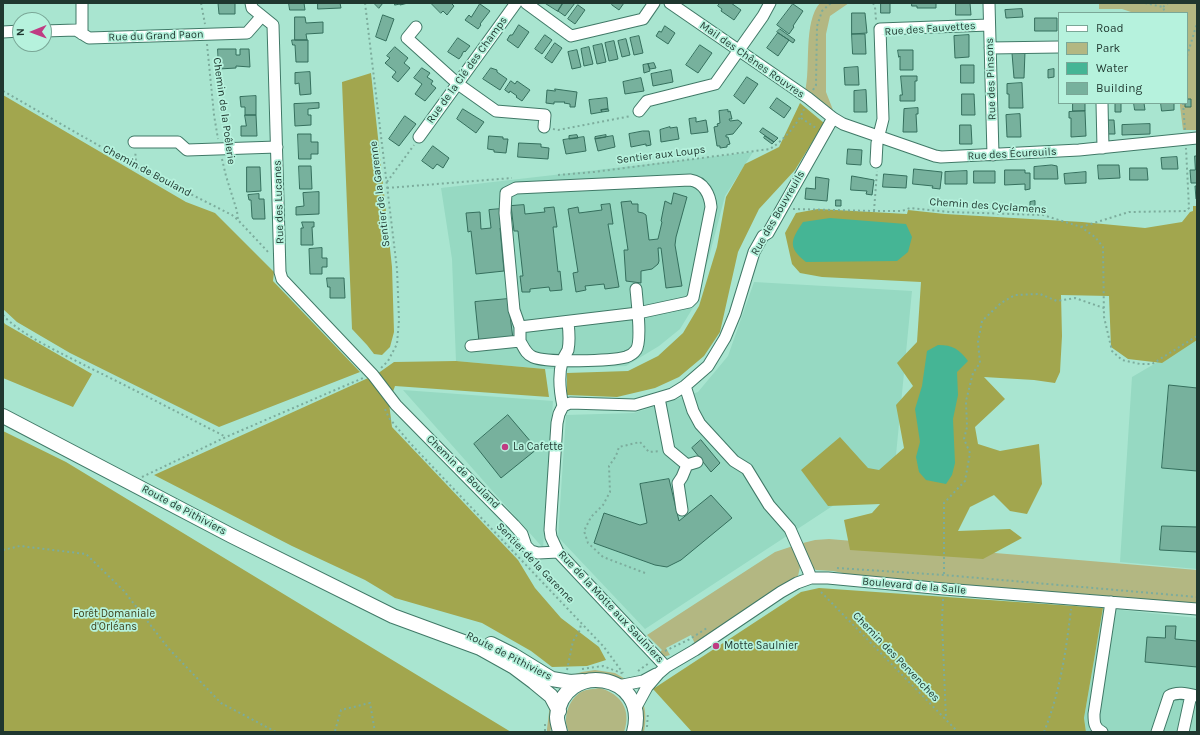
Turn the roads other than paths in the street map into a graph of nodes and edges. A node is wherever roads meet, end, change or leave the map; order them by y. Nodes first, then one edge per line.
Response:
1 (82, 3) edge
2 (251, 3) edge
3 (516, 3) edge
4 (526, 3) edge
5 (654, 3) edge
6 (670, 3) edge
7 (770, 3) edge
8 (988, 3) edge
9 (262, 16) junction
10 (989, 25) junction
11 (416, 27) dead end
12 (52, 31) edge
13 (82, 34) junction
14 (1058, 47) edge
15 (990, 48) junction
16 (737, 50) junction
17 (458, 84) junction
18 (1102, 104) edge
19 (639, 111) road end
20 (833, 118) junction
21 (544, 127) road end
22 (880, 136) junction
23 (419, 137) road end
24 (1197, 138) edge
25 (134, 142) road end
26 (277, 147) junction
27 (1103, 148) junction
28 (993, 155) junction
29 (876, 162) road end
30 (636, 289) dead end
31 (638, 313) junction
32 (568, 322) junction
33 (520, 327) junction
34 (520, 341) junction
35 (471, 346) dead end
36 (562, 361) junction
37 (372, 374) joint
38 (685, 386) junction
39 (659, 398) junction
40 (563, 406) junction
41 (3, 416) edge
42 (682, 510) dead end
43 (558, 552) junction
44 (811, 578) junction
45 (366, 602) junction
46 (1111, 602) junction
47 (1197, 609) edge
48 (662, 670) junction
49 (621, 680) junction
50 (583, 682) junction
51 (1194, 696) edge
52 (635, 709) junction
53 (1192, 717) edge
54 (557, 724) edge
55 (635, 731) edge
56 (1102, 732) edge
57 (1157, 732) edge
58 (1183, 732) edge

1 - 13 street
2 - 9 street, Rue des Lucanes
3 - 17 street, Rue de la Clé des Champs
4 - 5 street
6 - 16 street, Mail des Chênes Rouvres
7 - 16 street
8 - 10 street, Rue des Pinsons
9 - 13 street, Rue du Grand Paon
9 - 26 street, Rue des Lucanes
10 - 15 street, Rue des Pinsons
10 - 22 street, Rue des Fauvettes
11 - 17 street
12 - 13 street, Rue du Grand Paon
14 - 15 street
15 - 28 street, Rue des Pinsons
16 - 19 street
16 - 20 street, Mail des Chênes Rouvres
17 - 21 street
17 - 23 street, Rue de la Clé des Champs
18 - 27 street
20 - 22 street, Rue des Écureuils
20 - 38 street, Rue des Bouvreuils
22 - 28 street, Rue des Écureuils
22 - 29 street, Rue des Fauvettes
24 - 27 street, Rue des Écureuils
25 - 26 street
26 - 37 street, Rue des Lucanes
27 - 28 street, Rue des Écureuils
30 - 31 street
31 - 32 street
31 - 33 street
31 - 36 street
32 - 33 street
32 - 36 street
33 - 34 street
34 - 35 street
34 - 36 street
36 - 40 street
37 - 43 street, Chemin de Bouland
38 - 39 street, Rue des Bouvreuils
38 - 44 street
39 - 40 street, Rue des Bouvreuils
39 - 42 street
40 - 43 street, Rue de la Motte aux Saulniers
41 - 45 main road, Route de Pithiviers
43 - 48 street, Rue de la Motte aux Saulniers
44 - 46 street, Boulevard de la Salle
44 - 48 street, Boulevard de la Salle
45 - 50 main road, Route de Pithiviers
45 - 54 main road, Route de Pithiviers
46 - 47 street, Boulevard de la Salle
46 - 56 street
48 - 49 street, Boulevard de la Salle
48 - 52 street, Boulevard de la Salle
49 - 50 main road, Route de Pithiviers
49 - 52 main road
50 - 54 main road
51 - 53 street
51 - 57 street
52 - 55 main road
53 - 58 street

